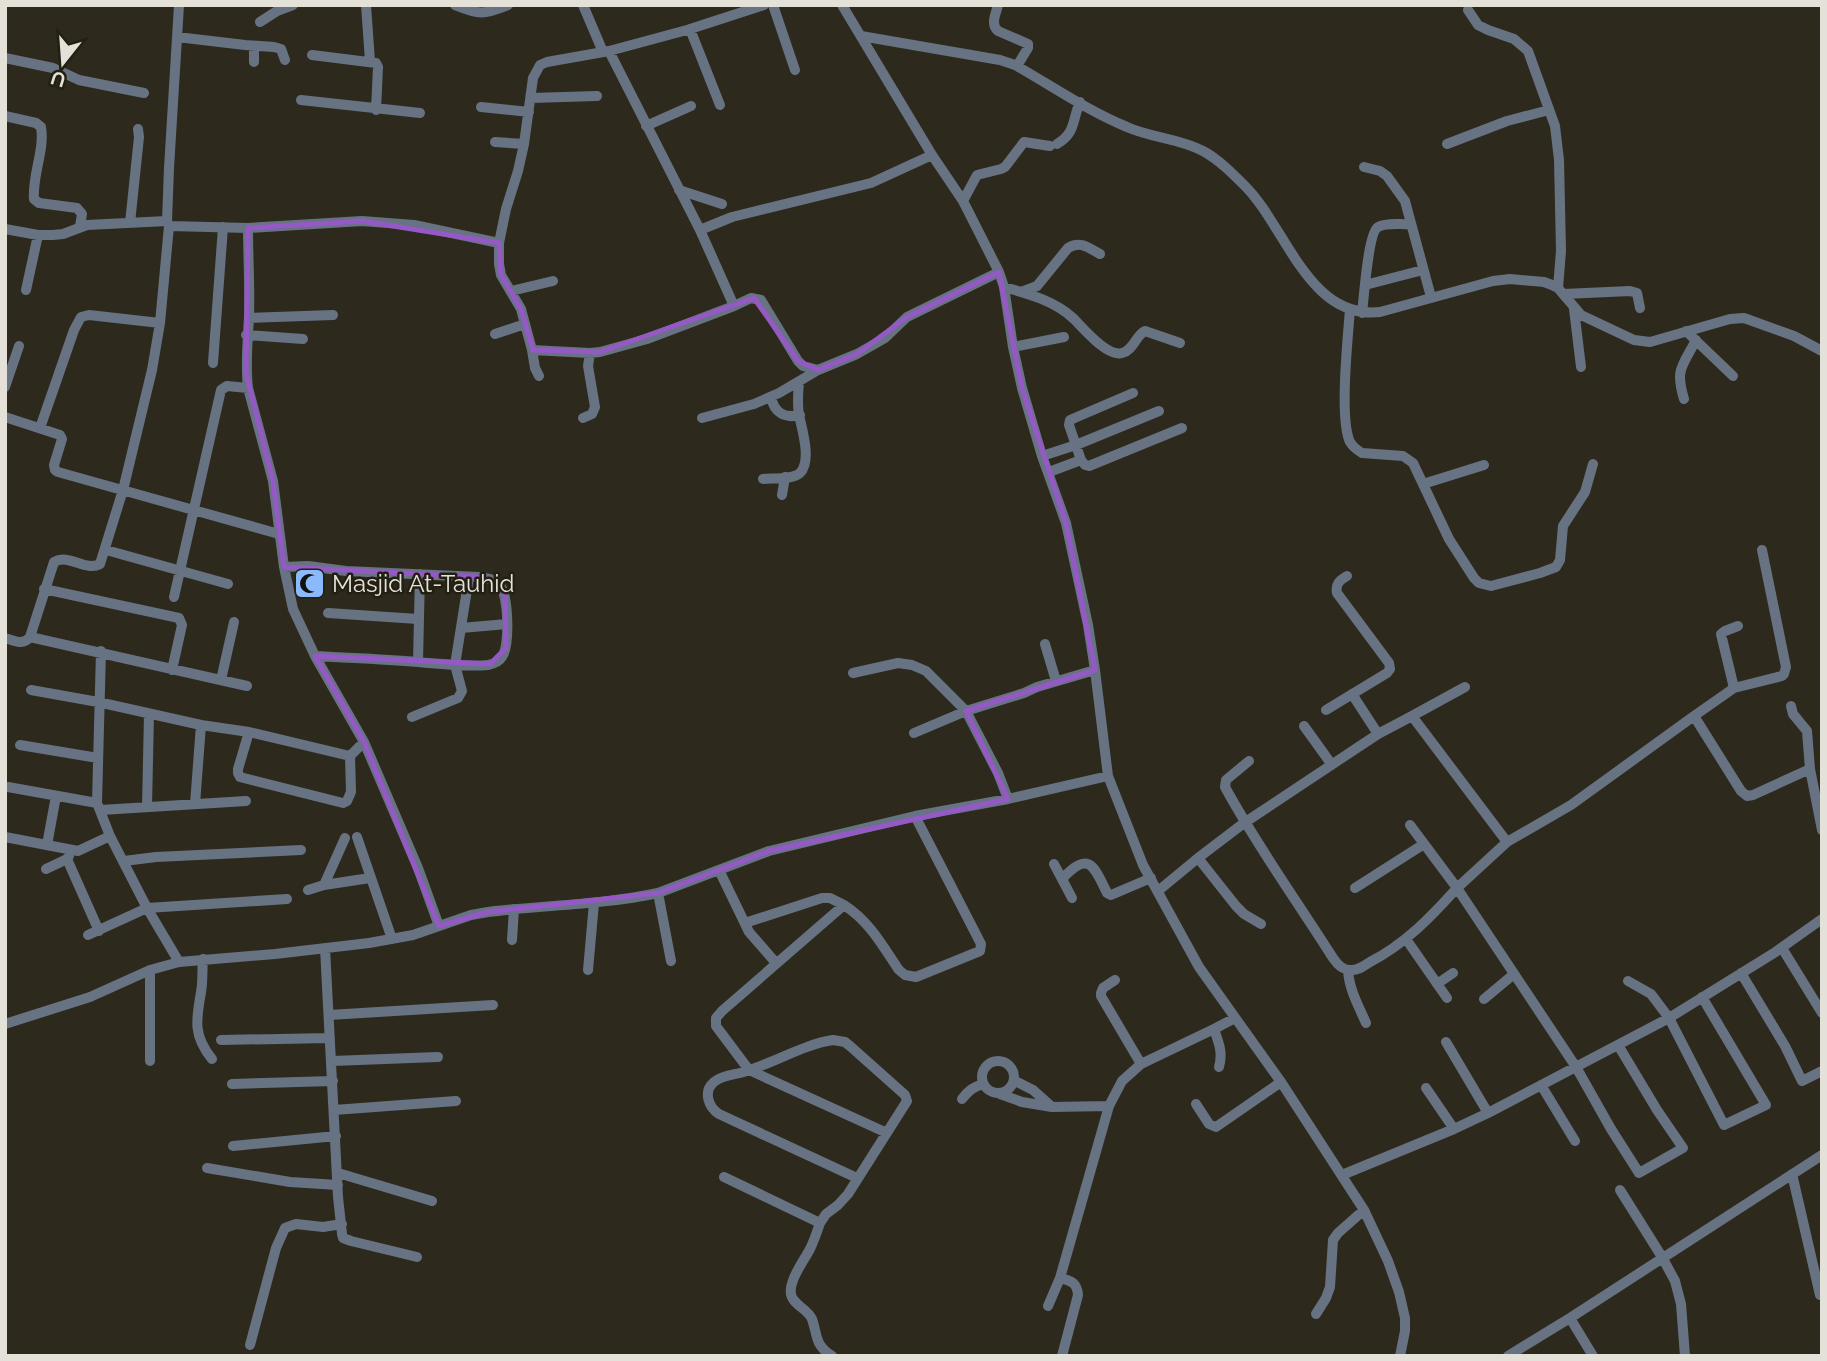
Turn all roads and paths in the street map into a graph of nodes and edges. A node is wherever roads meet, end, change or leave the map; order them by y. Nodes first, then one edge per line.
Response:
1 (178, 5) edge
2 (293, 5) edge
3 (366, 5) edge
4 (455, 5) edge
5 (508, 5) edge
6 (583, 5) edge
7 (764, 5) edge
8 (773, 5) edge
9 (842, 5) edge
10 (998, 5) edge
11 (1468, 10) dead end
12 (260, 22) dead end
13 (691, 29) junction
14 (861, 36) junction
15 (177, 37) junction
16 (254, 46) junction
17 (606, 52) junction
18 (312, 54) dead end
19 (5, 58) edge
20 (285, 60) dead end
21 (370, 61) junction
22 (254, 62) dead end
23 (1017, 66) junction
24 (795, 70) dead end
25 (144, 93) dead end
26 (597, 96) dead end
27 (531, 98) junction
28 (301, 100) dead end
29 (1080, 102) junction
30 (720, 105) dead end
31 (691, 106) dead end
32 (481, 107) dead end
33 (376, 110) junction
34 (1549, 110) junction
35 (529, 111) junction
36 (420, 114) dead end
37 (5, 116) edge
38 (646, 125) junction
39 (138, 129) dead end
40 (495, 142) dead end
41 (524, 144) junction
42 (1447, 144) dead end
43 (932, 155) junction
44 (1364, 166) dead end
45 (679, 190) junction
46 (962, 201) junction
47 (722, 204) dead end
48 (130, 223) junction
49 (168, 223) junction
50 (1411, 225) junction
51 (80, 226) junction
52 (223, 227) junction
53 (248, 228) junction
54 (5, 229) edge
55 (700, 230) junction
56 (38, 235) junction
57 (499, 243) junction
58 (1100, 254) dead end
59 (1423, 270) junction
60 (999, 272) junction
61 (553, 281) dead end
62 (1365, 285) junction
63 (1004, 287) junction
64 (26, 290) dead end
65 (511, 291) junction
66 (1561, 291) junction
67 (1021, 292) junction
68 (1431, 298) junction
69 (734, 306) junction
70 (1640, 308) dead end
71 (1574, 309) junction
72 (1350, 310) junction
73 (1362, 313) junction
74 (333, 315) dead end
75 (249, 318) junction
76 (160, 323) junction
77 (525, 324) junction
78 (1686, 331) junction
79 (495, 334) dead end
80 (246, 335) junction
81 (1064, 337) dead end
82 (303, 340) dead end
83 (1696, 340) junction
84 (1180, 343) dead end
85 (19, 346) dead end
86 (1013, 346) junction
87 (532, 350) junction
88 (1822, 351) edge
89 (590, 353) junction
90 (213, 363) dead end
91 (1581, 367) dead end
92 (818, 370) junction
93 (539, 376) dead end
94 (1733, 376) dead end
95 (799, 382) junction
96 (5, 387) edge
97 (248, 388) junction
98 (1133, 393) dead end
99 (771, 397) junction
100 (1684, 400) dead end
101 (1159, 411) dead end
102 (800, 415) junction
103 (5, 417) edge
104 (583, 418) dead end
105 (702, 418) dead end
106 (40, 428) junction
107 (1182, 428) dead end
108 (1076, 445) junction
109 (1042, 456) junction
110 (1081, 460) junction
111 (1593, 464) dead end
112 (1484, 465) dead end
113 (1049, 472) junction
114 (785, 477) junction
115 (762, 479) dead end
116 (1423, 484) junction
117 (123, 490) junction
118 (782, 495) dead end
119 (195, 511) junction
120 (279, 534) junction
121 (106, 550) junction
122 (1762, 550) dead end
123 (284, 567) junction
124 (179, 571) junction
125 (420, 574) junction
126 (1347, 576) dead end
127 (469, 577) junction
128 (228, 583) dead end
129 (44, 589) junction
130 (174, 597) dead end
131 (328, 613) dead end
132 (418, 619) junction
133 (233, 622) dead end
134 (507, 624) junction
135 (1738, 626) dead end
136 (461, 628) junction
137 (30, 637) junction
138 (5, 638) edge
139 (1045, 644) dead end
140 (101, 652) junction
141 (315, 656) junction
142 (418, 662) junction
143 (456, 665) junction
144 (173, 670) junction
145 (1095, 670) junction
146 (853, 673) dead end
147 (221, 680) junction
148 (1056, 681) junction
149 (247, 686) dead end
150 (1465, 687) dead end
151 (1734, 688) junction
152 (31, 690) dead end
153 (1352, 694) junction
154 (98, 702) junction
155 (1791, 706) dead end
156 (1326, 709) dead end
157 (966, 711) junction
158 (149, 714) junction
159 (1412, 716) junction
160 (1694, 716) junction
161 (412, 717) dead end
162 (201, 725) junction
163 (1304, 726) dead end
164 (249, 732) junction
165 (914, 733) dead end
166 (1378, 734) junction
167 (364, 742) junction
168 (20, 744) dead end
169 (350, 757) junction
170 (98, 758) junction
171 (1249, 761) dead end
172 (1332, 765) junction
173 (1810, 769) junction
174 (1108, 776) junction
175 (8, 787) dead end
176 (56, 796) junction
177 (1008, 799) junction
178 (246, 801) dead end
179 (195, 804) junction
180 (99, 806) junction
181 (147, 807) junction
182 (915, 816) junction
183 (1244, 822) junction
184 (1410, 825) dead end
185 (1822, 830) edge
186 (110, 836) junction
187 (5, 837) edge
188 (357, 837) dead end
189 (345, 838) dead end
190 (1507, 842) junction
191 (1424, 844) junction
192 (47, 845) junction
193 (301, 850) dead end
194 (70, 855) junction
195 (1198, 858) junction
196 (124, 861) junction
197 (1054, 864) dead end
198 (46, 869) dead end
199 (719, 870) junction
200 (370, 878) junction
201 (1151, 878) junction
202 (1062, 879) junction
203 (324, 885) junction
204 (1355, 888) dead end
205 (1457, 888) junction
206 (308, 890) dead end
207 (1158, 891) junction
208 (658, 893) junction
209 (1072, 898) dead end
210 (287, 900) dead end
211 (594, 903) junction
212 (844, 905) junction
213 (147, 908) junction
214 (514, 909) junction
215 (1822, 919) edge
216 (745, 923) junction
217 (1261, 925) dead end
218 (439, 926) junction
219 (392, 939) junction
220 (1406, 939) junction
221 (512, 940) dead end
222 (325, 948) junction
223 (1782, 948) junction
224 (203, 959) junction
225 (671, 961) dead end
226 (179, 962) junction
227 (776, 963) junction
228 (150, 970) junction
229 (588, 970) dead end
230 (1348, 970) junction
231 (1453, 973) dead end
232 (1514, 974) junction
233 (1741, 974) junction
234 (1115, 980) dead end
235 (1628, 981) dead end
236 (1437, 984) junction
237 (1702, 997) junction
238 (1447, 998) dead end
239 (1484, 999) dead end
240 (493, 1005) dead end
241 (1822, 1013) edge
242 (329, 1015) junction
243 (1235, 1018) junction
244 (1669, 1018) junction
245 (1366, 1023) dead end
246 (5, 1024) edge
247 (1214, 1029) junction
248 (330, 1038) junction
249 (221, 1040) dead end
250 (1446, 1042) dead end
251 (1618, 1045) junction
252 (438, 1057) dead end
253 (212, 1059) dead end
254 (150, 1061) dead end
255 (332, 1061) junction
256 (1142, 1064) junction
257 (1576, 1067) junction
258 (1219, 1068) dead end
259 (750, 1070) junction
260 (1822, 1071) edge
261 (333, 1081) junction
262 (1015, 1081) junction
263 (1281, 1082) junction
264 (232, 1084) dead end
265 (983, 1084) junction
266 (1541, 1085) junction
267 (1426, 1088) dead end
268 (1000, 1094) junction
269 (962, 1099) dead end
270 (456, 1101) dead end
271 (1196, 1104) dead end
272 (1052, 1107) junction
273 (1109, 1107) junction
274 (334, 1110) junction
275 (1488, 1113) junction
276 (1454, 1129) junction
277 (887, 1133) junction
278 (336, 1136) junction
279 (1575, 1141) dead end
280 (233, 1146) dead end
281 (1822, 1156) edge
282 (207, 1168) dead end
283 (1792, 1174) junction
284 (1342, 1175) junction
285 (724, 1177) dead end
286 (857, 1178) junction
287 (338, 1179) junction
288 (1620, 1190) dead end
289 (432, 1201) dead end
290 (1364, 1210) junction
291 (820, 1223) junction
292 (342, 1224) junction
293 (417, 1257) dead end
294 (1662, 1257) junction
295 (1060, 1278) junction
296 (1819, 1295) dead end
297 (1048, 1306) dead end
298 (1315, 1314) dead end
299 (1570, 1318) junction
300 (250, 1345) dead end
301 (1526, 1345) junction
302 (832, 1356) edge
303 (1062, 1356) edge
304 (1400, 1356) edge
305 (1508, 1356) edge
306 (1534, 1356) edge
307 (1593, 1356) edge
308 (1685, 1356) edge

1 - 15 street
2 - 12 street
3 - 21 street
4 - 5 street
6 - 17 street
7 - 13 street
8 - 24 street
9 - 14 street
10 - 23 street
11 - 34 street
13 - 17 street
13 - 30 street
14 - 23 street
14 - 43 street
15 - 16 street
15 - 49 street
16 - 20 street
16 - 22 street
17 - 27 street
17 - 38 street
18 - 21 street
19 - 25 street
21 - 33 street
23 - 29 street
26 - 27 street
27 - 35 street
28 - 33 street
29 - 46 street
29 - 72 street
31 - 38 street
32 - 35 street
33 - 36 street
34 - 42 street
34 - 66 street
35 - 41 street
37 - 51 street
38 - 45 street
39 - 48 street
40 - 41 street
41 - 57 street
43 - 46 street
43 - 55 street
44 - 50 street
45 - 47 street
45 - 55 street
46 - 60 street
48 - 49 street
48 - 51 street
49 - 52 street
49 - 76 street
50 - 59 street
50 - 62 street
51 - 56 street
52 - 53 street
52 - 90 street
53 - 57 street
53 - 75 street
54 - 56 street
55 - 69 street
56 - 64 street
57 - 65 street
58 - 67 street
59 - 62 street
59 - 68 street
60 - 63 street
60 - 92 street
61 - 65 street
62 - 73 street
63 - 67 street
63 - 86 street
65 - 77 street
66 - 68 street
66 - 70 street
66 - 71 street
67 - 84 street
68 - 73 street
69 - 89 street
69 - 92 street
71 - 78 street
71 - 91 street
72 - 73 street
72 - 116 street
74 - 75 street
75 - 80 street
76 - 106 street
76 - 117 street
77 - 79 street
77 - 87 street
78 - 83 street
78 - 88 street
80 - 82 street
80 - 97 street
81 - 86 street
83 - 94 street
83 - 100 street
85 - 96 street
86 - 109 street
87 - 89 street
87 - 93 street
89 - 104 street
92 - 95 street
95 - 99 street
95 - 102 street
97 - 119 street
97 - 120 street
98 - 108 street
99 - 102 street
99 - 105 street
101 - 108 street
102 - 114 street
103 - 106 street
106 - 117 street
107 - 110 street
108 - 109 street
108 - 110 street
109 - 113 street
110 - 113 street
111 - 116 street
112 - 116 street
113 - 145 street
114 - 115 street
114 - 118 street
117 - 119 street
117 - 121 street
119 - 120 street
119 - 124 street
120 - 123 street
121 - 124 street
121 - 129 street
122 - 151 street
123 - 125 street
123 - 141 street
124 - 128 street
124 - 130 street
125 - 127 street
125 - 132 street
126 - 153 street
127 - 134 street
127 - 136 street
129 - 137 street
129 - 144 street
131 - 132 street
132 - 142 street
133 - 147 street
134 - 136 street
134 - 143 street
135 - 151 street
136 - 143 street
137 - 138 street
137 - 140 street
139 - 148 street
140 - 144 street
140 - 154 street
141 - 142 street
141 - 167 street
142 - 143 street
143 - 161 street
144 - 147 street
145 - 148 street
145 - 174 street
146 - 157 street
147 - 149 street
148 - 157 street
150 - 159 street
151 - 160 street
152 - 154 street
153 - 156 street
153 - 166 street
154 - 158 street
154 - 170 street
155 - 173 street
157 - 165 street
157 - 177 street
158 - 162 street
158 - 181 street
159 - 166 street
159 - 190 street
160 - 173 street
160 - 190 street
162 - 164 street
162 - 179 street
163 - 172 street
164 - 169 street
164 - 169 street
166 - 172 street
167 - 169 street
167 - 218 street
168 - 170 street
170 - 180 street
171 - 183 street
172 - 183 street
173 - 185 street
174 - 177 street
174 - 201 street
175 - 176 street
176 - 180 street
176 - 192 street
177 - 182 street
178 - 179 street
179 - 181 street
180 - 181 street
180 - 186 street
182 - 199 street
182 - 212 street
183 - 195 street
183 - 230 street
184 - 191 street
186 - 194 street
186 - 196 street
187 - 192 street
188 - 200 street
189 - 203 street
190 - 205 street
191 - 204 street
191 - 205 street
192 - 194 street
193 - 196 street
194 - 198 street
194 - 213 street
195 - 207 street
195 - 217 street
196 - 213 street
197 - 202 street
199 - 208 street
199 - 216 street
200 - 203 street
200 - 219 street
201 - 202 street
201 - 207 street
202 - 209 street
203 - 206 street
205 - 220 street
205 - 232 street
207 - 243 street
208 - 211 street
208 - 225 street
210 - 213 street
211 - 214 street
211 - 229 street
212 - 216 street
212 - 227 street
213 - 226 street
214 - 218 street
214 - 221 street
215 - 223 street
216 - 227 street
218 - 219 street
219 - 222 street
220 - 230 street
220 - 236 street
222 - 224 street
222 - 242 street
223 - 233 street
223 - 241 street
224 - 226 street
224 - 253 street
226 - 228 street
227 - 259 street
228 - 246 street
228 - 254 street
230 - 245 street
231 - 236 street
232 - 239 street
232 - 257 street
233 - 237 street
233 - 260 street
234 - 256 street
235 - 244 street
236 - 238 street
237 - 244 street
237 - 244 street
240 - 242 street
242 - 248 street
243 - 247 street
243 - 263 street
244 - 251 street
247 - 256 street
247 - 258 street
248 - 249 street
248 - 255 street
250 - 275 street
251 - 257 street
251 - 257 street
252 - 255 street
255 - 261 street
256 - 273 street
257 - 266 street
259 - 277 street
259 - 277 street
259 - 286 street
261 - 264 street
261 - 274 street
262 - 265 street
262 - 268 street
262 - 272 street
263 - 271 street
263 - 284 street
265 - 268 street
265 - 269 street
266 - 275 street
266 - 279 street
267 - 276 street
268 - 272 street
270 - 274 street
272 - 273 street
273 - 295 street
274 - 278 street
275 - 276 street
276 - 284 street
277 - 286 street
278 - 280 street
278 - 287 street
281 - 283 street
282 - 287 street
283 - 294 street
283 - 296 street
284 - 290 street
285 - 291 street
286 - 291 street
287 - 289 street
287 - 292 street
288 - 294 street
290 - 298 street
290 - 304 street
291 - 302 street
292 - 293 street
292 - 300 street
294 - 299 street
294 - 308 street
295 - 297 street
295 - 303 street
299 - 301 street
299 - 307 street
301 - 305 street
301 - 306 street

